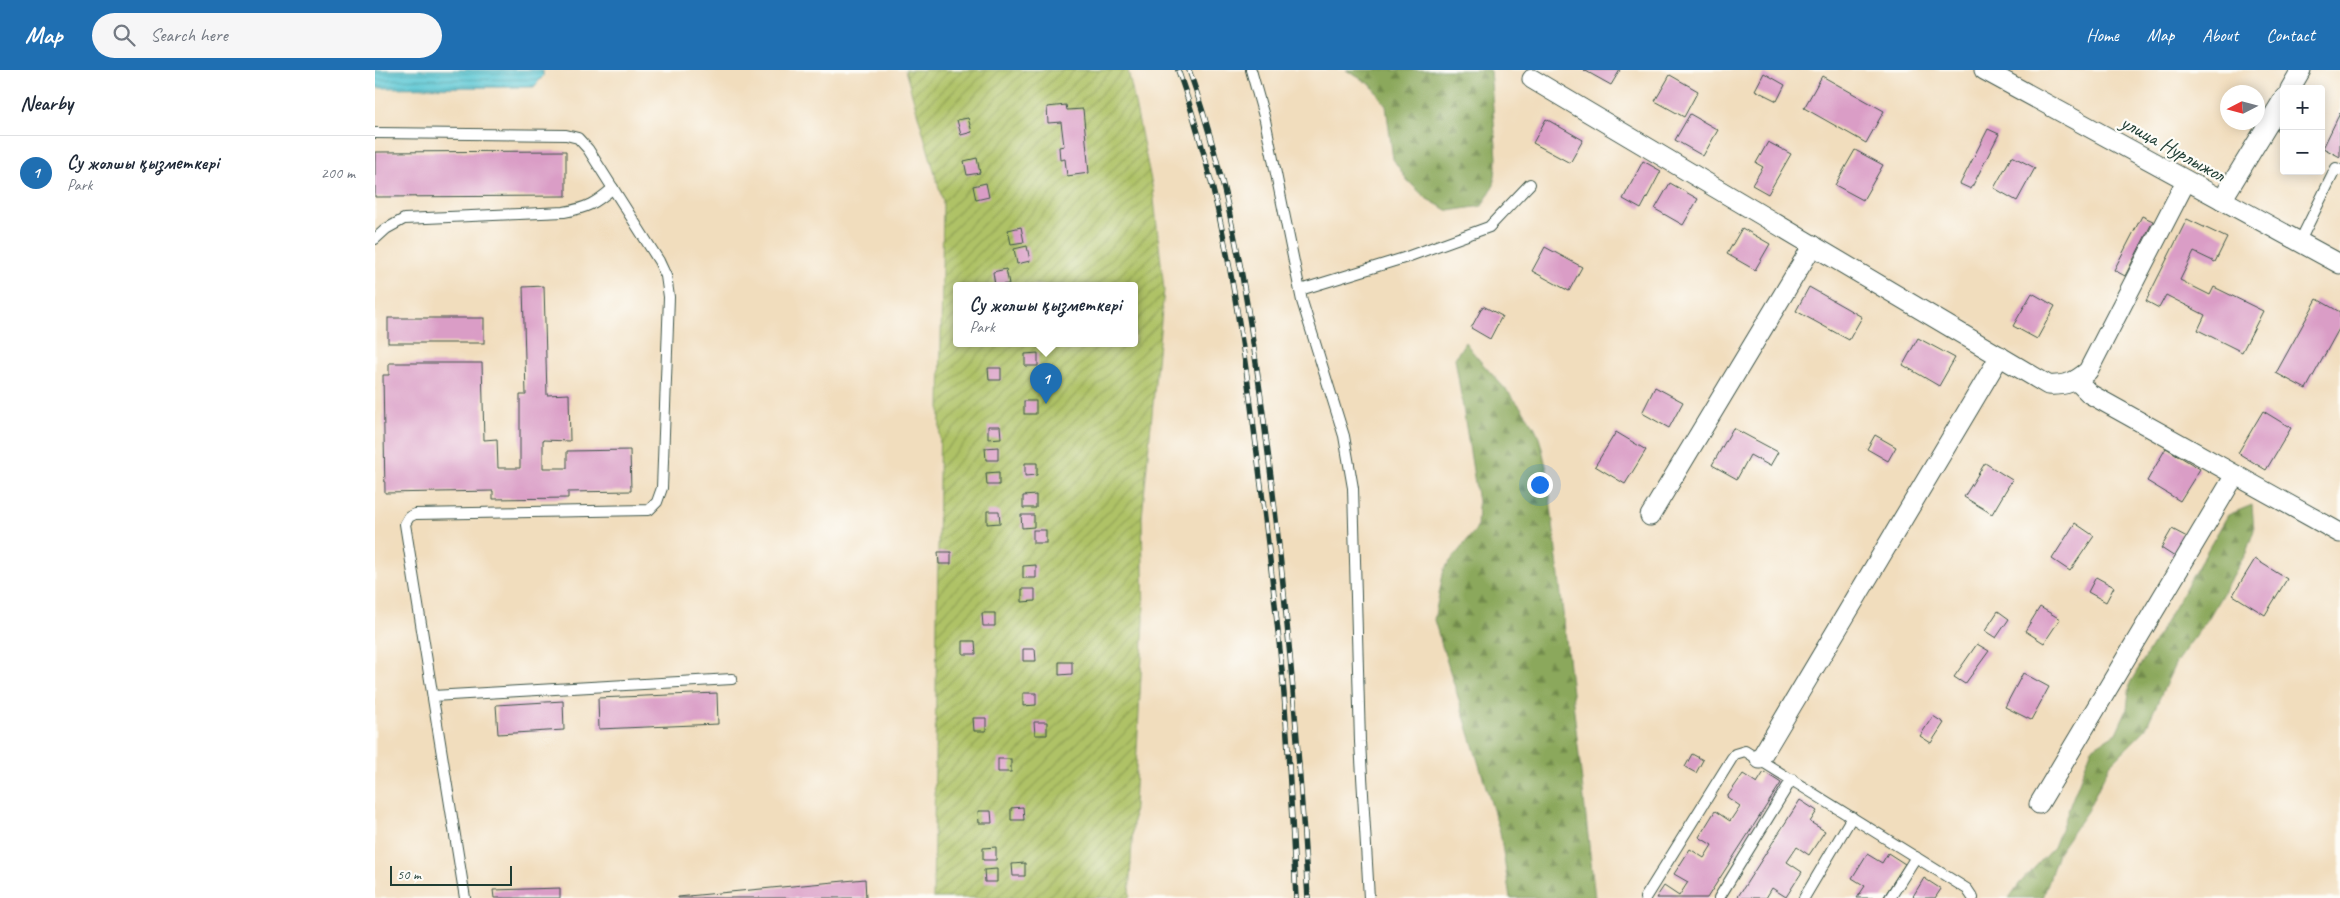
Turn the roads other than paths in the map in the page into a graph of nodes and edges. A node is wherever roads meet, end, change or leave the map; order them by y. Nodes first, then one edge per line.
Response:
1 (1251, 70) edge
2 (1985, 70) edge
3 (2301, 70) edge
4 (1532, 79) dead end
5 (2292, 85) edge
6 (2280, 104) edge
7 (375, 133) edge
8 (2340, 170) edge
9 (2186, 181) junction
10 (1531, 184) dead end
11 (613, 188) junction
12 (2221, 200) junction
13 (375, 239) edge
14 (2299, 243) junction
15 (1813, 245) junction
16 (2340, 264) edge
17 (1300, 290) junction
18 (2000, 356) junction
19 (2077, 381) junction
20 (2235, 474) junction
21 (1650, 516) dead end
22 (2340, 534) edge
23 (732, 678) dead end
24 (433, 696) junction
25 (1759, 759) junction
26 (1792, 779) junction
27 (2039, 804) dead end
28 (1852, 817) junction
29 (1916, 857) junction
30 (465, 898) edge
31 (1369, 898) edge
32 (1645, 898) edge
33 (1719, 898) edge
34 (1804, 898) edge
35 (1890, 898) edge
36 (1973, 898) edge

1 - 17 lane
2 - 9 street, улица Нурлыжол
3 - 5 street
4 - 15 street
6 - 12 street
7 - 11 lane
8 - 14 lane
9 - 12 street, улица Нурлыжол
9 - 19 street
10 - 17 lane
11 - 13 lane
11 - 24 lane
12 - 14 street, улица Нурлыжол
14 - 16 street, улица Нурлыжол
15 - 18 street
15 - 21 street
17 - 31 lane
18 - 19 street
18 - 25 street
19 - 20 street
20 - 22 street
20 - 27 street
23 - 24 lane
24 - 30 lane
25 - 26 lane
25 - 32 lane
26 - 28 lane
26 - 33 lane
28 - 29 lane
28 - 34 lane
29 - 35 lane
29 - 36 lane

